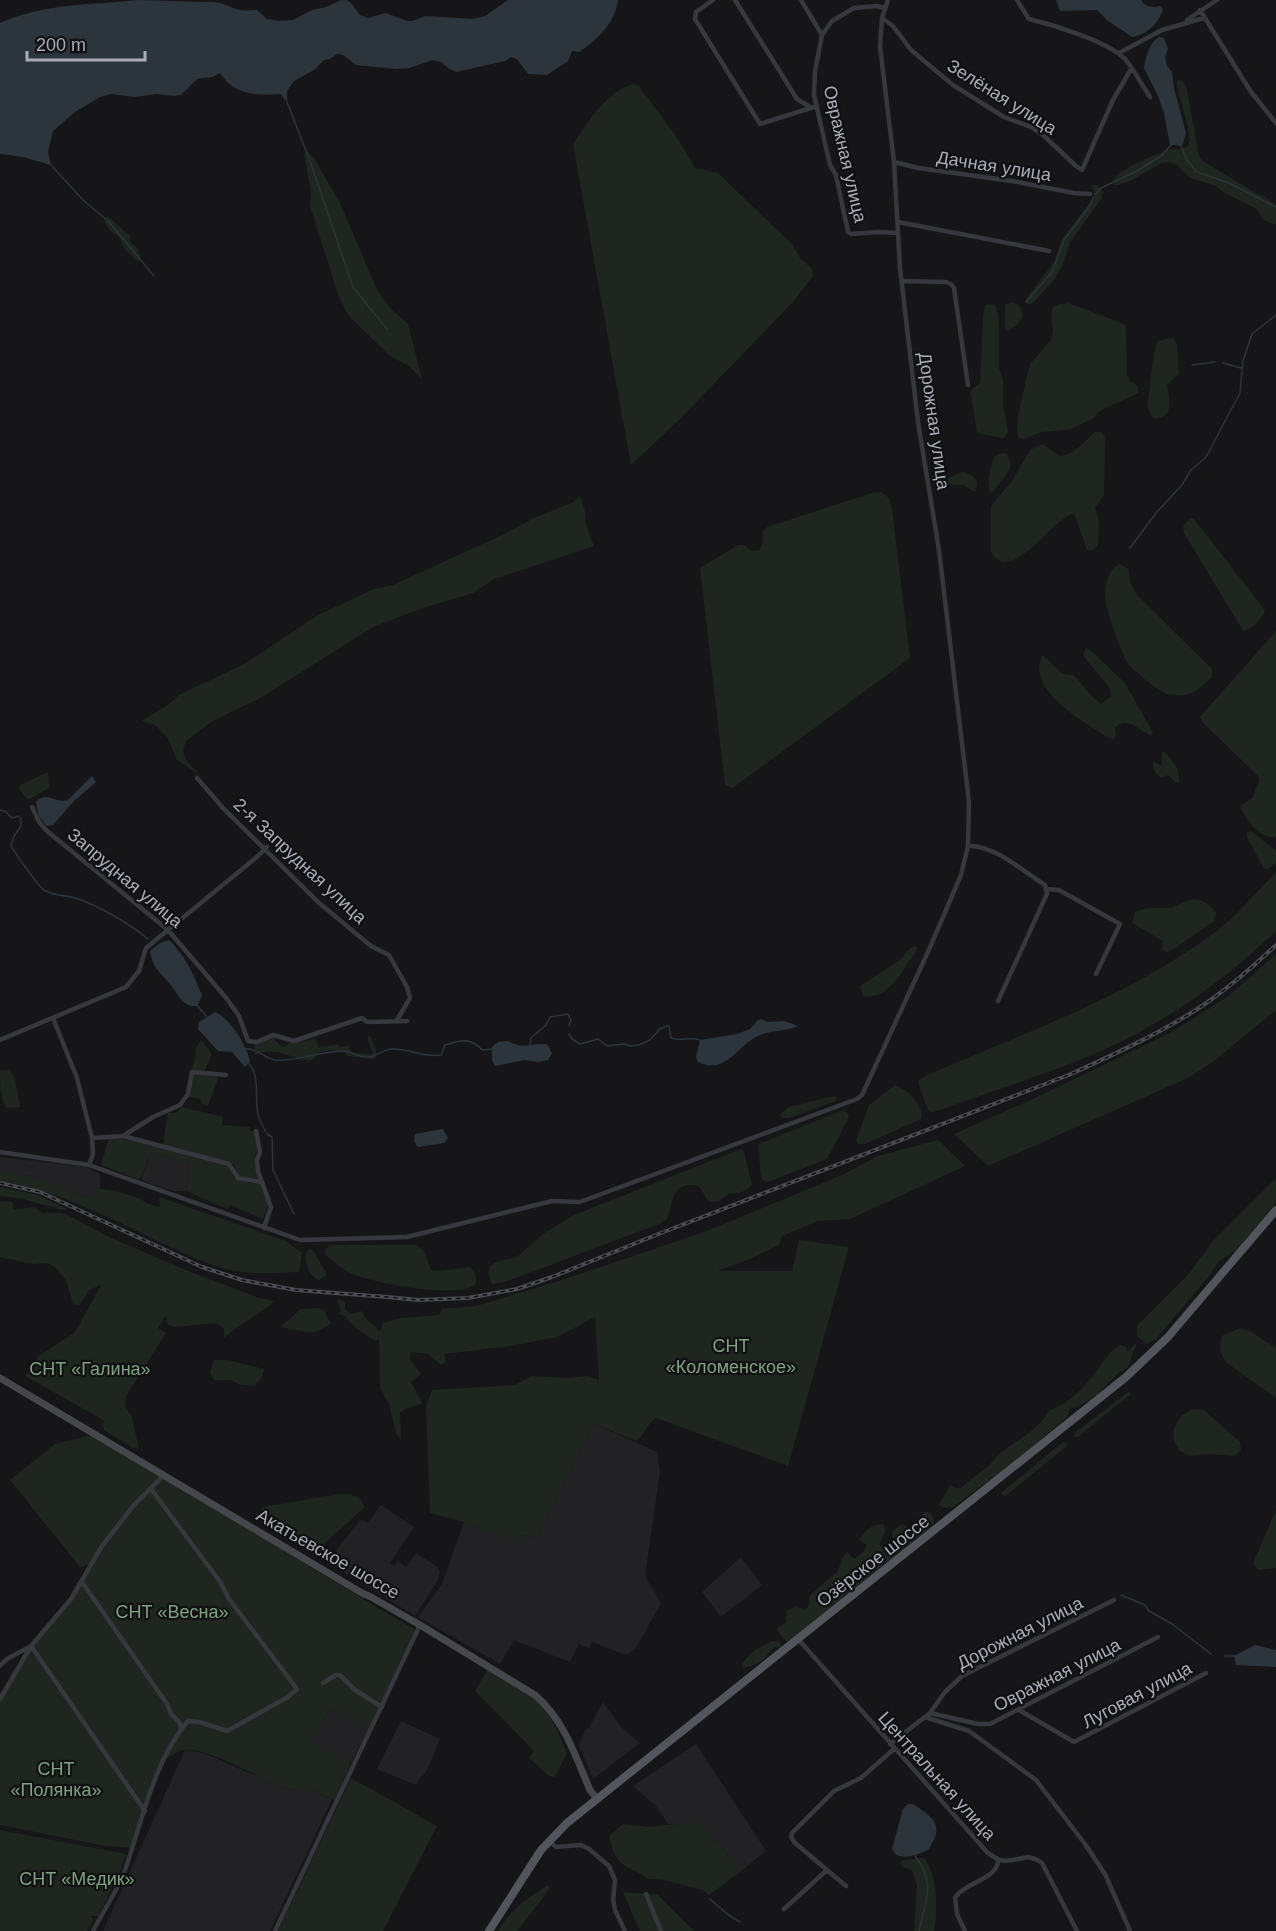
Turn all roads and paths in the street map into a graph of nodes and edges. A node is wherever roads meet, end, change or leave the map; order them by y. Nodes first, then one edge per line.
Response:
1 (713, 0) edge
2 (735, 0) edge
3 (801, 0) edge
4 (871, 0) edge
5 (888, 0) edge
6 (1017, 0) edge
7 (1217, 0) edge
8 (877, 6) junction
9 (884, 8) junction
10 (1200, 10) junction
11 (882, 18) junction
12 (1204, 18) junction
13 (1184, 23) junction
14 (822, 34) junction
15 (1119, 53) junction
16 (1131, 69) junction
17 (1150, 97) dead end
18 (814, 106) junction
19 (1276, 123) edge
20 (894, 162) junction
21 (1090, 194) dead end
22 (898, 222) junction
23 (898, 233) junction
24 (1050, 251) dead end
25 (902, 281) junction
26 (968, 385) dead end
27 (197, 778) dead end
28 (32, 807) dead end
29 (968, 846) junction
30 (265, 848) junction
31 (1047, 889) junction
32 (168, 930) junction
33 (1096, 974) dead end
34 (999, 1001) dead end
35 (53, 1018) junction
36 (397, 1020) junction
37 (407, 1021) dead end
38 (0, 1040) edge
39 (226, 1075) dead end
40 (256, 1131) dead end
41 (123, 1136) junction
42 (92, 1138) junction
43 (0, 1152) edge
44 (89, 1165) junction
45 (262, 1182) junction
46 (1276, 1210) edge
47 (264, 1228) junction
48 (0, 1377) edge
49 (162, 1477) dead end
50 (151, 1489) junction
51 (82, 1582) junction
52 (1114, 1600) dead end
53 (420, 1625) junction
54 (1158, 1637) dead end
55 (798, 1640) junction
56 (32, 1646) junction
57 (0, 1666) edge
58 (1206, 1673) dead end
59 (322, 1683) dead end
60 (0, 1699) edge
61 (382, 1707) junction
62 (1019, 1710) junction
63 (928, 1715) junction
64 (181, 1729) junction
65 (892, 1747) junction
66 (597, 1799) junction
67 (145, 1811) junction
68 (549, 1841) junction
69 (998, 1860) junction
70 (827, 1870) junction
71 (846, 1886) dead end
72 (646, 1894) dead end
73 (784, 1909) dead end
74 (93, 1931) edge
75 (275, 1931) edge
76 (489, 1931) edge
77 (625, 1931) edge
78 (661, 1931) edge
79 (965, 1931) edge
80 (1077, 1931) edge
81 (1130, 1931) edge

1 - 18 street
2 - 18 street
3 - 14 street
4 - 8 street
5 - 9 street, Дорожная улица
6 - 15 street
7 - 10 street
8 - 9 street
8 - 14 street
9 - 11 street, Дорожная улица
10 - 12 street
10 - 13 street
11 - 16 street, Зелёная улица
11 - 20 street, Дорожная улица
12 - 13 street
12 - 19 street
13 - 15 street
14 - 18 street, Овражная улица
15 - 16 street
16 - 17 street
18 - 23 street, Овражная улица
20 - 21 street, Дачная улица
20 - 22 street, Дорожная улица
22 - 23 street, Дорожная улица
22 - 24 street
23 - 25 street, Дорожная улица
25 - 26 street
25 - 29 street, Дорожная улица
27 - 30 street, 2-я Запрудная улица
28 - 32 street, Запрудная улица
29 - 31 street
29 - 47 street, Дорожная улица
30 - 32 street
30 - 36 street, 2-я Запрудная улица
31 - 33 street
31 - 34 street
32 - 35 street
32 - 36 street, Запрудная улица
35 - 38 street
35 - 42 street
36 - 37 street, Запрудная улица
39 - 41 street
40 - 45 street
41 - 42 street
41 - 45 street
42 - 44 street
43 - 44 street, Дорожная улица
44 - 47 street, Дорожная улица
45 - 47 street
46 - 55 main road, Озёрское шоссе
48 - 53 main road, Акатьевское шоссе
49 - 50 street
50 - 51 street
50 - 64 street
51 - 56 street
51 - 64 street
52 - 63 street, Дорожная улица
53 - 61 street
53 - 66 main road, Акатьевское шоссе
54 - 62 street, Овражная улица
55 - 65 street, Центральная улица
55 - 66 main road, Озёрское шоссе
56 - 57 street
56 - 60 street
56 - 67 street
58 - 62 street, Луговая улица
59 - 61 street
61 - 75 street
62 - 63 street, Овражная улица
63 - 65 street, Дорожная улица
63 - 81 street
64 - 67 street
65 - 69 street, Центральная улица
65 - 70 street, Дорожная улица
66 - 68 main road, Озёрское шоссе
67 - 74 street
68 - 76 main road, Озёрское шоссе
68 - 77 street
69 - 79 street
69 - 80 street
70 - 71 street
70 - 73 street
72 - 78 street

